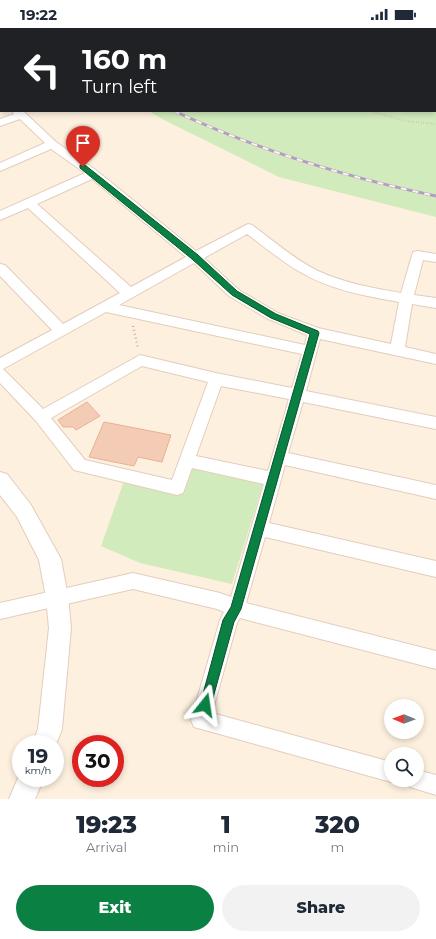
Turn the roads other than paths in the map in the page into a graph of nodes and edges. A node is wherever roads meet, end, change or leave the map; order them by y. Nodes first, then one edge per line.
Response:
1 (19, 113) edge
2 (0, 123) edge
3 (52, 144) junction
4 (0, 167) edge
5 (93, 174) junction
6 (29, 203) junction
7 (0, 216) edge
8 (195, 257) junction
9 (436, 258) edge
10 (0, 268) edge
11 (129, 293) junction
12 (406, 298) junction
13 (436, 303) edge
14 (104, 307) junction
15 (61, 330) junction
16 (315, 333) junction
17 (310, 351) junction
18 (397, 351) junction
19 (436, 359) edge
20 (0, 365) edge
21 (0, 374) edge
22 (216, 379) junction
23 (298, 396) junction
24 (41, 417) junction
25 (436, 423) edge
26 (280, 458) junction
27 (187, 460) junction
28 (273, 479) junction
29 (0, 480) edge
30 (436, 492) edge
31 (258, 528) junction
32 (436, 569) edge
33 (58, 597) junction
34 (236, 609) junction
35 (0, 611) edge
36 (436, 660) edge
37 (48, 735) edge
38 (384, 770) edge
39 (424, 782) edge
40 (436, 785) edge
41 (27, 787) edge
42 (22, 799) edge

1 - 2 street
1 - 3 street
3 - 4 street
3 - 5 street
5 - 6 street
5 - 8 street
6 - 7 street
6 - 11 street
8 - 11 street
8 - 12 street
8 - 16 street
9 - 12 street
10 - 15 street
11 - 14 street
12 - 13 street
12 - 18 street
14 - 15 street
14 - 17 street
15 - 20 street
16 - 17 street
16 - 18 street
17 - 23 street
18 - 19 street
21 - 24 street
22 - 23 street
22 - 24 street
22 - 27 street
23 - 25 street
23 - 26 street
24 - 27 street
26 - 28 street
26 - 30 street
27 - 28 street
28 - 31 street
29 - 33 street
31 - 32 street
31 - 34 street
33 - 34 street
33 - 35 street
33 - 37 street
34 - 36 street
34 - 38 street
39 - 40 street
41 - 42 street

